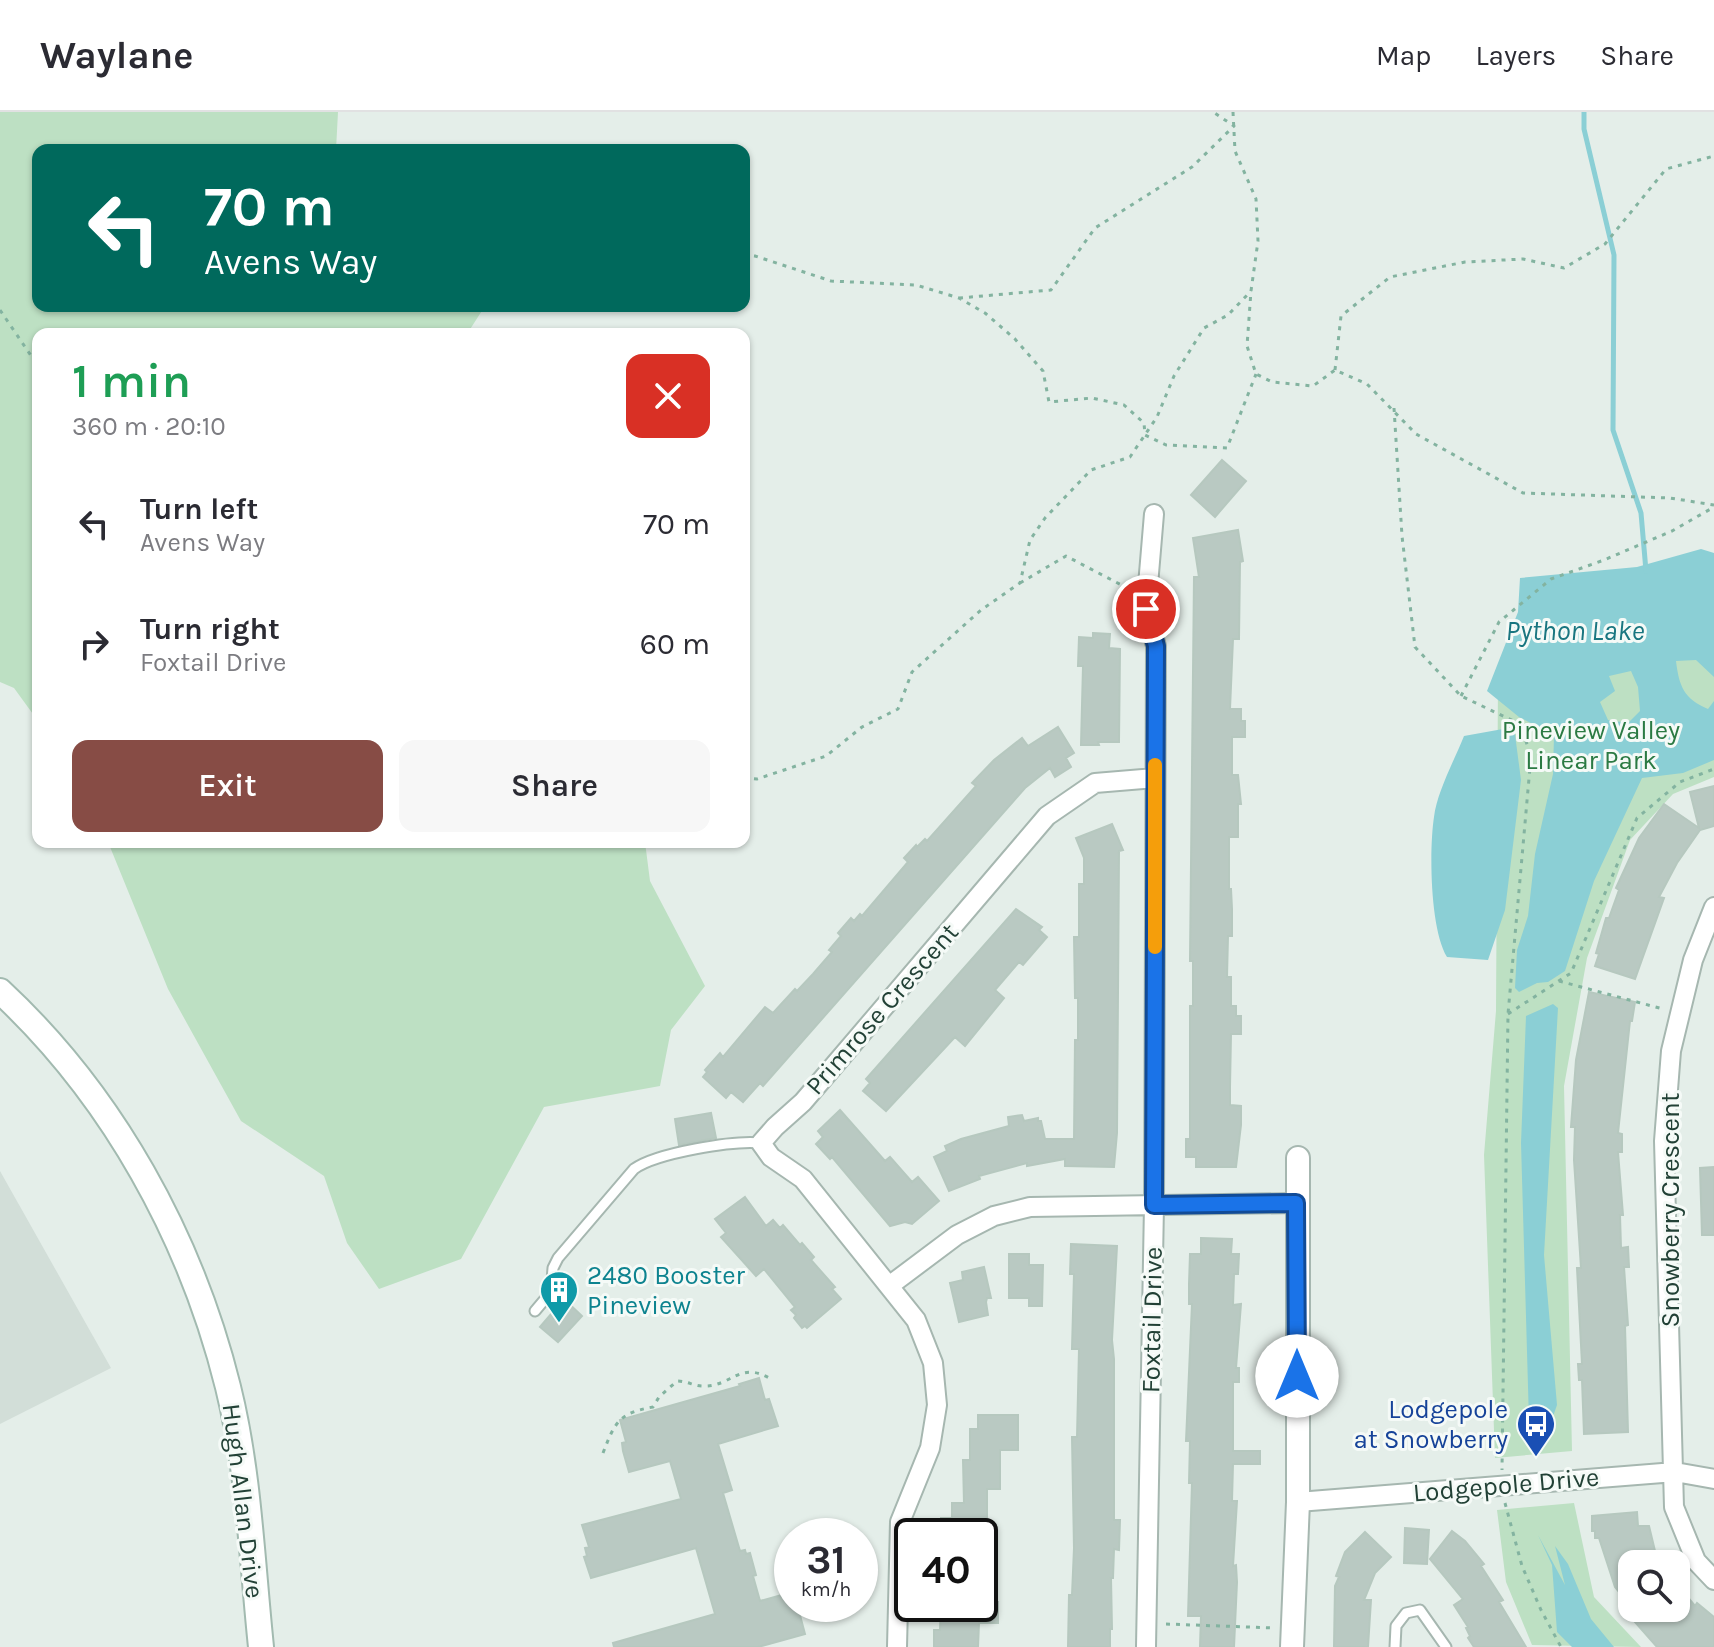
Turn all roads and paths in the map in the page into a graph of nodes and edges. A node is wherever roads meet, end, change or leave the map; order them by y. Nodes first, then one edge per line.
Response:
1 (1213, 112) edge
2 (1233, 112) edge
3 (1234, 126) junction
4 (1714, 156) edge
5 (750, 256) edge
6 (1251, 291) junction
7 (959, 298) junction
8 (0, 310) edge
9 (32, 357) edge
10 (1335, 370) junction
11 (1256, 374) junction
12 (1394, 408) junction
13 (1145, 435) junction
14 (1714, 506) edge
15 (1154, 514) dead end
16 (1020, 583) junction
17 (1147, 599) junction
18 (1461, 696) junction
19 (1714, 769) edge
20 (750, 778) edge
21 (1155, 778) junction
22 (1714, 907) edge
23 (1559, 981) junction
24 (0, 991) edge
25 (1663, 1009) dead end
26 (1508, 1014) junction
27 (761, 1143) junction
28 (1298, 1158) dead end
29 (1296, 1203) junction
30 (1154, 1205) junction
31 (889, 1286) junction
32 (535, 1311) dead end
33 (771, 1379) dead end
34 (603, 1453) dead end
35 (1502, 1470) dead end
36 (1675, 1472) junction
37 (1714, 1479) edge
38 (1298, 1502) junction
39 (1505, 1503) dead end
40 (1714, 1580) edge
41 (1166, 1624) dead end
42 (1292, 1638) edge
43 (261, 1647) edge
44 (897, 1647) edge
45 (1146, 1647) edge
46 (1395, 1647) edge
47 (1446, 1647) edge
48 (1561, 1647) edge

1 - 3 path
2 - 3 path
3 - 6 path
3 - 7 path
4 - 10 path
5 - 7 path
6 - 11 path
6 - 13 path
7 - 13 path
8 - 9 path
10 - 11 path
10 - 12 path
11 - 13 path
12 - 14 path
12 - 18 path
13 - 16 path
14 - 18 path
15 - 17 street, Foxtail Drive
16 - 17 path
16 - 20 path
17 - 21 street, Foxtail Drive
18 - 26 path
19 - 23 path
21 - 27 street, Primrose Crescent
21 - 30 street, Foxtail Drive
22 - 36 street, Snowberry Crescent
23 - 25 path
23 - 26 path
24 - 43 main road, Hugh Allan Drive
26 - 35 path
27 - 31 street
27 - 32 lane
28 - 29 street
29 - 30 street
29 - 38 street
30 - 31 street
30 - 45 street, Foxtail Drive
31 - 44 street
33 - 34 path
36 - 37 street, Lodgepole Drive
36 - 38 street, Lodgepole Drive
36 - 40 street, Snowberry Crescent
38 - 42 street
39 - 48 path
41 - 42 path
46 - 47 lane

